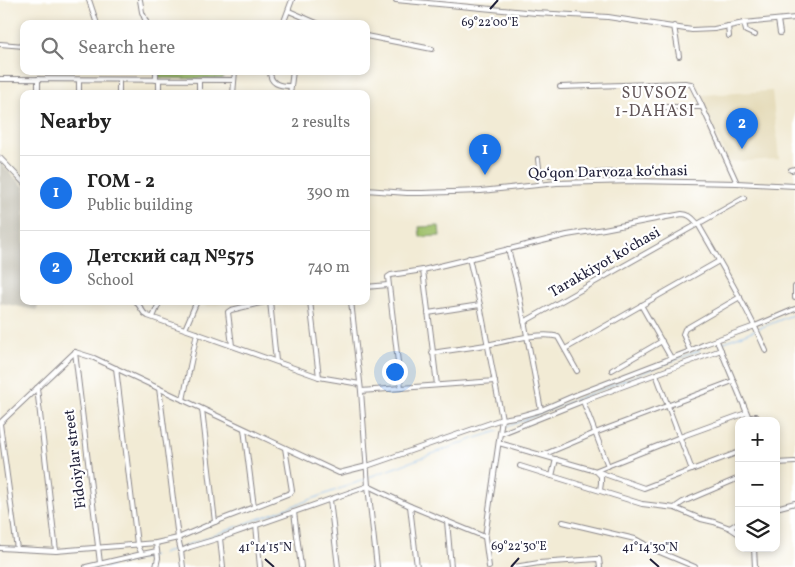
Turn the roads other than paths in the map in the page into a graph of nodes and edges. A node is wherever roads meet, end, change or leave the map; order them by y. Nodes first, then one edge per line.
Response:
1 (90, 0) edge
2 (140, 0) edge
3 (292, 0) edge
4 (396, 0) edge
5 (289, 11) junction
6 (795, 18) edge
7 (97, 20) edge
8 (145, 20) edge
9 (285, 20) edge
10 (310, 20) edge
11 (778, 20) junction
12 (744, 23) junction
13 (674, 26) junction
14 (728, 26) junction
15 (780, 33) dead end
16 (755, 35) dead end
17 (729, 36) dead end
18 (370, 37) edge
19 (0, 44) edge
20 (20, 46) edge
21 (432, 49) dead end
22 (680, 56) dead end
23 (156, 75) edge
24 (235, 75) edge
25 (270, 75) edge
26 (292, 75) edge
27 (0, 79) edge
28 (38, 79) junction
29 (79, 80) junction
30 (119, 80) junction
31 (157, 80) junction
32 (234, 80) junction
33 (199, 81) junction
34 (290, 86) junction
35 (560, 87) dead end
36 (38, 90) edge
37 (78, 90) edge
38 (119, 90) edge
39 (158, 90) edge
40 (199, 90) edge
41 (233, 90) edge
42 (290, 90) edge
43 (702, 107) junction
44 (660, 108) dead end
45 (0, 158) edge
46 (538, 159) dead end
47 (16, 175) junction
48 (20, 175) edge
49 (540, 176) junction
50 (20, 179) edge
51 (629, 181) junction
52 (736, 183) junction
53 (541, 184) junction
54 (795, 186) edge
55 (370, 190) edge
56 (744, 198) dead end
57 (698, 224) junction
58 (508, 249) junction
59 (468, 258) junction
60 (719, 261) junction
61 (423, 270) junction
62 (388, 285) junction
63 (370, 287) edge
64 (795, 287) edge
65 (740, 297) junction
66 (795, 298) edge
67 (140, 305) edge
68 (158, 305) edge
69 (195, 305) edge
70 (252, 305) edge
71 (269, 305) edge
72 (310, 305) edge
73 (351, 305) edge
74 (480, 305) junction
75 (641, 305) junction
76 (795, 309) edge
77 (428, 314) junction
78 (153, 317) junction
79 (524, 322) junction
80 (755, 326) junction
81 (185, 328) junction
82 (197, 333) junction
83 (527, 337) junction
84 (717, 340) junction
85 (662, 341) junction
86 (487, 345) junction
87 (232, 346) junction
88 (566, 349) junction
89 (721, 350) junction
90 (690, 351) junction
91 (75, 352) junction
92 (766, 352) dead end
93 (432, 353) junction
94 (671, 358) junction
95 (276, 361) junction
96 (116, 368) junction
97 (612, 370) dead end
98 (577, 371) dead end
99 (656, 374) junction
100 (319, 377) junction
101 (495, 381) junction
102 (733, 381) junction
103 (360, 384) junction
104 (437, 385) junction
105 (37, 388) junction
106 (159, 388) junction
107 (401, 388) junction
108 (361, 391) junction
109 (183, 400) junction
110 (583, 401) junction
111 (668, 406) junction
112 (202, 409) junction
113 (541, 410) junction
114 (746, 413) junction
115 (748, 417) edge
116 (502, 418) junction
117 (0, 423) edge
118 (244, 428) junction
119 (595, 433) junction
120 (500, 434) junction
121 (680, 438) junction
122 (499, 443) junction
123 (285, 448) junction
124 (735, 454) edge
125 (543, 455) junction
126 (556, 459) junction
127 (795, 462) edge
128 (780, 463) edge
129 (367, 466) junction
130 (520, 466) dead end
131 (608, 466) junction
132 (692, 470) junction
133 (596, 471) junction
134 (552, 476) junction
135 (735, 480) edge
136 (368, 486) junction
137 (600, 490) junction
138 (330, 500) junction
139 (795, 503) edge
140 (410, 506) junction
141 (254, 507) junction
142 (780, 507) edge
143 (675, 508) junction
144 (294, 512) junction
145 (447, 521) junction
146 (215, 522) junction
147 (563, 522) dead end
148 (256, 525) junction
149 (735, 525) edge
150 (730, 528) junction
151 (735, 531) edge
152 (485, 537) junction
153 (178, 538) junction
154 (220, 538) junction
155 (156, 543) junction
156 (137, 544) junction
157 (0, 548) edge
158 (98, 548) junction
159 (17, 549) junction
160 (56, 551) junction
161 (157, 551) junction
162 (181, 551) junction
163 (754, 552) edge
164 (142, 554) junction
165 (115, 560) junction
166 (100, 563) junction
167 (539, 565) edge
168 (86, 567) edge
169 (116, 567) edge
170 (156, 567) edge
171 (183, 567) edge
172 (223, 567) edge
173 (260, 567) edge
174 (301, 567) edge
175 (338, 567) edge
176 (377, 567) edge
177 (418, 567) edge
178 (451, 567) edge
179 (489, 567) edge
180 (514, 567) edge
181 (600, 567) edge
182 (695, 567) edge
183 (755, 567) edge

1 - 7 street
2 - 8 street
3 - 5 street
4 - 13 street
5 - 9 street
5 - 10 street
6 - 11 street
11 - 12 street
11 - 15 street
12 - 14 street
12 - 16 street
13 - 14 street
13 - 22 street
14 - 17 street
18 - 21 street
19 - 20 street
23 - 31 street
24 - 32 street
25 - 34 street
26 - 34 street
27 - 28 street
28 - 29 street
28 - 36 street
29 - 30 street
29 - 37 street
30 - 31 street
30 - 38 street
31 - 33 street
31 - 39 street
32 - 33 street
32 - 41 street
33 - 40 street
34 - 42 street
35 - 43 street
43 - 44 street
43 - 52 street
45 - 47 street
46 - 49 street
47 - 48 street
47 - 50 street
49 - 51 street
49 - 53 street
51 - 52 street, Qoʻqon Darvoza koʻchasi
51 - 53 street, Qoʻqon Darvoza koʻchasi
52 - 54 street, Qoʻqon Darvoza koʻchasi
53 - 55 street, Qoʻqon Darvoza koʻchasi
56 - 57 street, Tarakkiyot ko'chasi
57 - 58 street
57 - 60 street
57 - 79 street, Tarakkiyot ko'chasi
58 - 59 street
58 - 79 street
59 - 61 street
59 - 74 street
60 - 65 street
60 - 75 street
61 - 62 street
61 - 77 street
62 - 63 street
62 - 107 street
64 - 66 street
65 - 80 street
65 - 90 street
67 - 78 street
68 - 78 street
69 - 81 street
70 - 87 street
71 - 95 street
72 - 100 street
73 - 103 street
74 - 77 street
74 - 86 street
75 - 85 street
75 - 88 street
76 - 80 street
77 - 93 street
78 - 81 street
79 - 83 street
80 - 84 street
80 - 92 street
81 - 82 street
82 - 87 street
82 - 109 street
83 - 86 street
83 - 88 street
83 - 113 street
84 - 89 street
84 - 90 street
85 - 94 street
85 - 97 street
86 - 93 street
86 - 101 street
87 - 95 street
88 - 98 street
89 - 99 street
89 - 102 street
90 - 94 street
91 - 96 street
91 - 105 street
91 - 158 street, Fidoiylar street
93 - 104 street
94 - 113 street
95 - 100 street
96 - 106 street
96 - 156 street
99 - 110 street
99 - 111 street
100 - 103 street
101 - 104 street
101 - 116 street
102 - 111 street
102 - 114 street
103 - 108 street
104 - 107 street
105 - 117 street
105 - 160 street
106 - 109 street
106 - 153 street
107 - 108 street
108 - 129 street
109 - 112 street
110 - 119 street
110 - 120 street
111 - 119 street
111 - 121 street
112 - 118 street
112 - 146 street
113 - 116 street
114 - 115 street
114 - 121 street
116 - 120 street
116 - 129 street
117 - 159 street
118 - 123 street
118 - 141 street
119 - 125 street
119 - 131 street
120 - 122 street
121 - 131 street
121 - 132 street
122 - 125 street
122 - 152 street
123 - 129 street
123 - 141 street
124 - 132 street
125 - 126 street
126 - 133 street
126 - 134 street
127 - 128 street
129 - 136 street
130 - 134 street
131 - 133 street
132 - 133 street
133 - 137 street
134 - 137 street
135 - 143 street
136 - 138 street
136 - 140 street
136 - 176 street
137 - 143 street
138 - 144 street
138 - 175 street
139 - 142 street
140 - 145 street
140 - 177 street
141 - 146 street
143 - 150 street
144 - 148 street
144 - 174 street
145 - 152 street
145 - 178 street
146 - 153 street
147 - 182 street
148 - 154 street
148 - 173 street
149 - 150 street
150 - 151 street
152 - 179 street
153 - 155 street
153 - 162 street
154 - 162 street
154 - 172 street
155 - 156 street
155 - 161 street
156 - 158 street
156 - 164 street
157 - 159 street
158 - 160 street
158 - 166 street, Fidoiylar street
159 - 160 street
161 - 164 street
161 - 170 street
162 - 171 street
163 - 183 street
164 - 165 street
165 - 166 street
165 - 169 street
166 - 168 street
167 - 180 street
167 - 181 street

